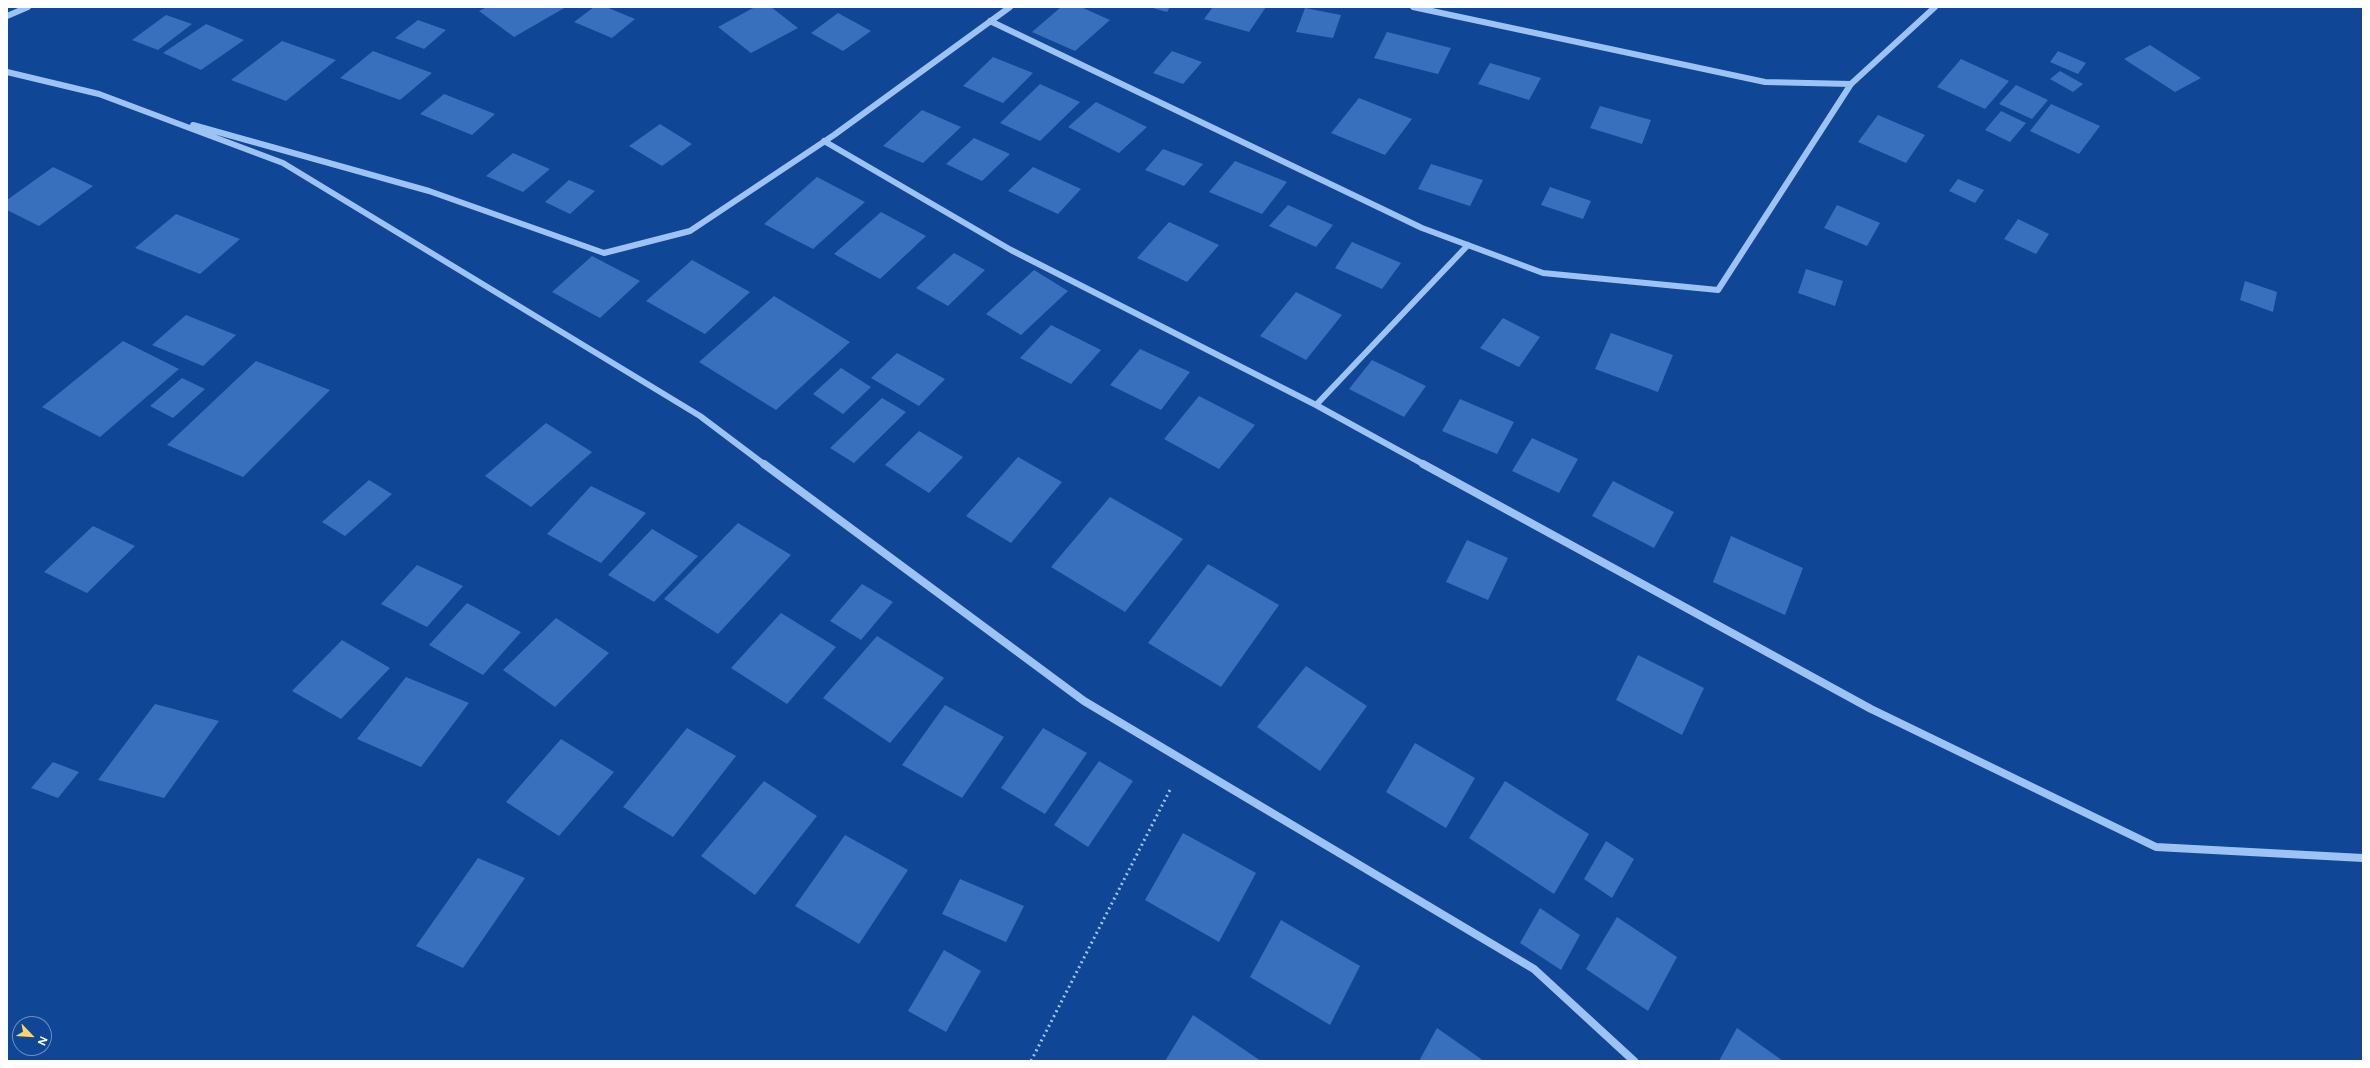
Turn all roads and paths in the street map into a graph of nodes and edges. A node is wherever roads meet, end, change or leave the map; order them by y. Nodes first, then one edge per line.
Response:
1 (28, 7) edge
2 (1010, 7) edge
3 (1413, 7) edge
4 (1935, 7) edge
5 (7, 16) edge
6 (990, 21) junction
7 (7, 72) edge
8 (1851, 84) junction
9 (148, 112) junction
10 (824, 141) junction
11 (1468, 245) junction
12 (1316, 406) junction
13 (1185, 761) junction
14 (2363, 858) edge
15 (1031, 1061) edge
16 (1634, 1061) edge

1 - 5 street
2 - 6 street
3 - 8 street
4 - 8 street
6 - 10 street
6 - 11 street
7 - 9 street
8 - 11 street
9 - 10 street
9 - 13 street
10 - 12 street
11 - 12 street
12 - 14 street
13 - 15 path
13 - 16 street

